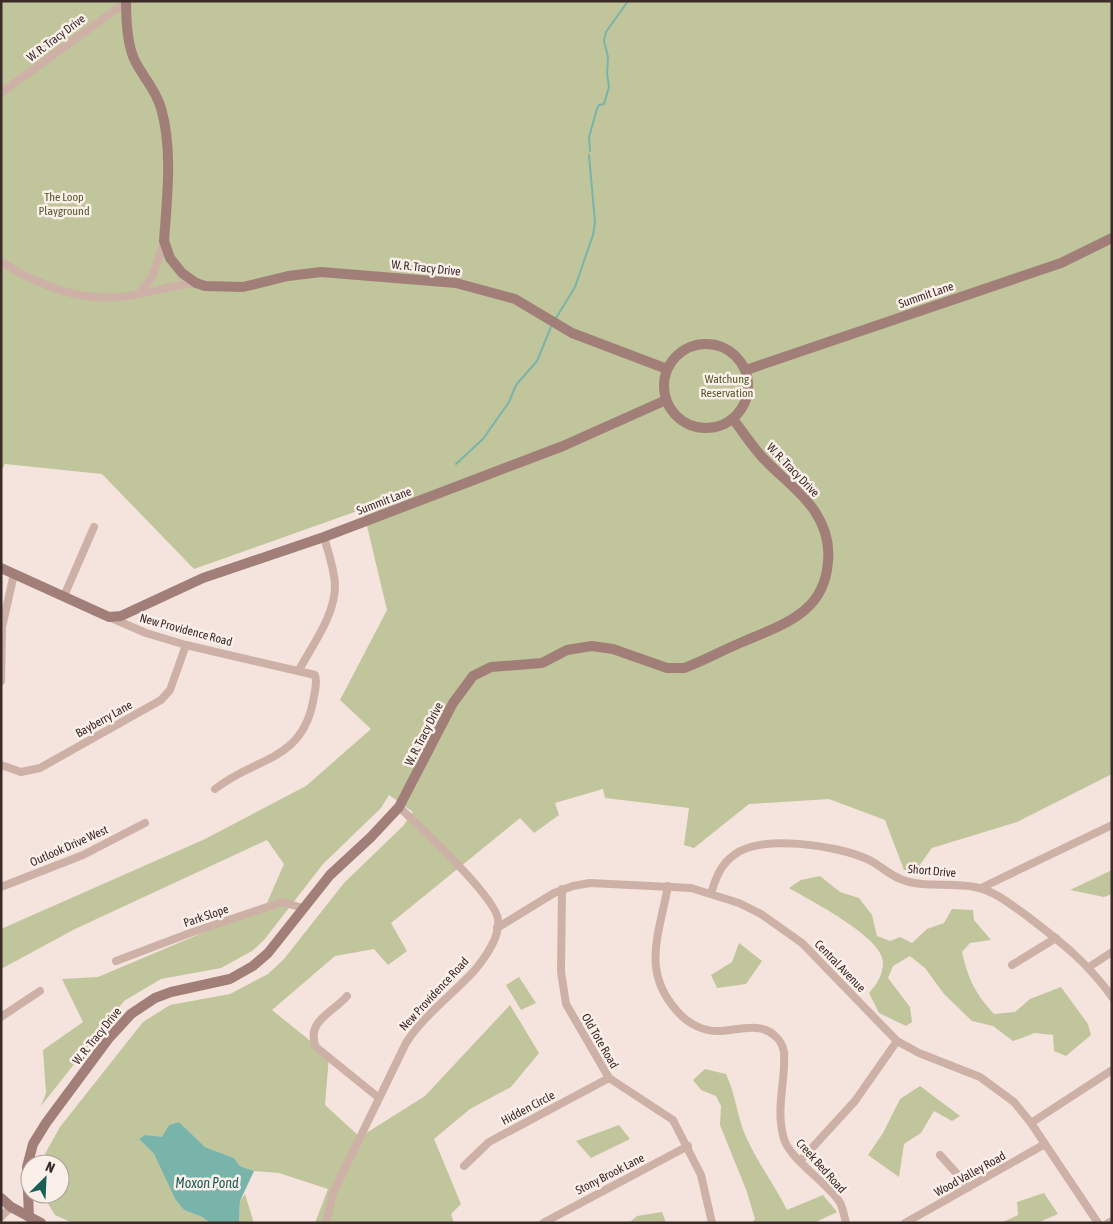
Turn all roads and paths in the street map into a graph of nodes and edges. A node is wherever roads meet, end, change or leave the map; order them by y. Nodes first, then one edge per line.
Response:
1 (126, 2) edge
2 (1, 93) edge
3 (1112, 238) edge
4 (164, 241) junction
5 (1, 262) edge
6 (196, 283) junction
7 (139, 294) junction
8 (667, 369) junction
9 (746, 370) junction
10 (666, 400) junction
11 (733, 419) junction
12 (94, 527) dead end
13 (324, 538) junction
14 (1, 568) edge
15 (14, 574) junction
16 (64, 596) junction
17 (109, 617) junction
18 (186, 645) junction
19 (299, 670) junction
20 (1, 681) edge
21 (1, 765) edge
22 (215, 789) dead end
23 (399, 807) junction
24 (145, 823) dead end
25 (1112, 825) edge
26 (668, 886) junction
27 (1, 887) edge
28 (981, 888) junction
29 (562, 889) junction
30 (711, 893) junction
31 (303, 908) junction
32 (497, 928) junction
33 (1056, 938) junction
34 (1112, 952) edge
35 (116, 961) dead end
36 (1012, 965) dead end
37 (1088, 967) junction
38 (40, 991) dead end
39 (347, 996) dead end
40 (1112, 997) edge
41 (1, 1017) edge
42 (897, 1041) junction
43 (1112, 1070) edge
44 (609, 1078) junction
45 (379, 1098) junction
46 (1031, 1123) junction
47 (1045, 1144) junction
48 (688, 1146) junction
49 (940, 1154) dead end
50 (801, 1160) junction
51 (464, 1166) dead end
52 (969, 1187) junction
53 (1, 1198) edge
54 (11, 1207) junction
55 (1, 1217) edge
56 (29, 1217) junction
57 (1112, 1220) edge
58 (41, 1223) edge
59 (326, 1223) edge
60 (542, 1223) edge
61 (712, 1223) edge
62 (846, 1223) edge
63 (906, 1223) edge
64 (1098, 1223) edge
65 (1108, 1223) edge

1 - 2 street, W. R. Tracy Drive
1 - 4 street, W. R. Tracy Drive
3 - 9 street, Summit Lane
4 - 6 street, W. R. Tracy Drive
4 - 7 street, W. R. Tracy Drive
5 - 7 street, W. R. Tracy Drive
6 - 7 street, W. R. Tracy Drive
6 - 8 street, W. R. Tracy Drive
8 - 9 street
8 - 10 street
9 - 11 street
10 - 11 street
10 - 13 street, Summit Lane
11 - 23 street, W. R. Tracy Drive
12 - 16 street
13 - 17 street, Summit Lane
13 - 19 street
14 - 15 street, New Providence Road
15 - 16 street, New Providence Road
15 - 20 street
16 - 17 street, New Providence Road
17 - 18 street, New Providence Road
18 - 19 street, New Providence Road
18 - 21 street, Bayberry Lane
19 - 22 street, New Providence Road
23 - 31 street, W. R. Tracy Drive
23 - 32 street
24 - 27 street, Outlook Drive West
25 - 28 street
26 - 29 street, Central Avenue
26 - 30 street, Central Avenue
26 - 50 street, Creek Bed Road
28 - 30 street, Short Drive
28 - 33 street, Short Drive
29 - 32 street, Central Avenue
29 - 44 street, Old Tote Road
30 - 42 street, Central Avenue
31 - 35 street, Park Slope
31 - 56 street, W. R. Tracy Drive
32 - 45 street, New Providence Road
33 - 36 street
33 - 37 street, Short Drive
34 - 37 street
37 - 40 street, Short Drive
38 - 41 street
39 - 45 street
42 - 46 street, Central Avenue
42 - 50 street
43 - 46 street
44 - 48 street, Old Tote Road
44 - 51 street, Hidden Circle
45 - 59 street, New Providence Road
46 - 47 street, Central Avenue
47 - 52 street, Wood Valley Road
47 - 64 street, Central Avenue
48 - 60 street, Stony Brook Lane
48 - 61 street, Old Tote Road
49 - 52 street
50 - 62 street, Creek Bed Road
52 - 63 street, Wood Valley Road
53 - 54 street
54 - 55 street
54 - 56 street
56 - 58 street
57 - 65 street

